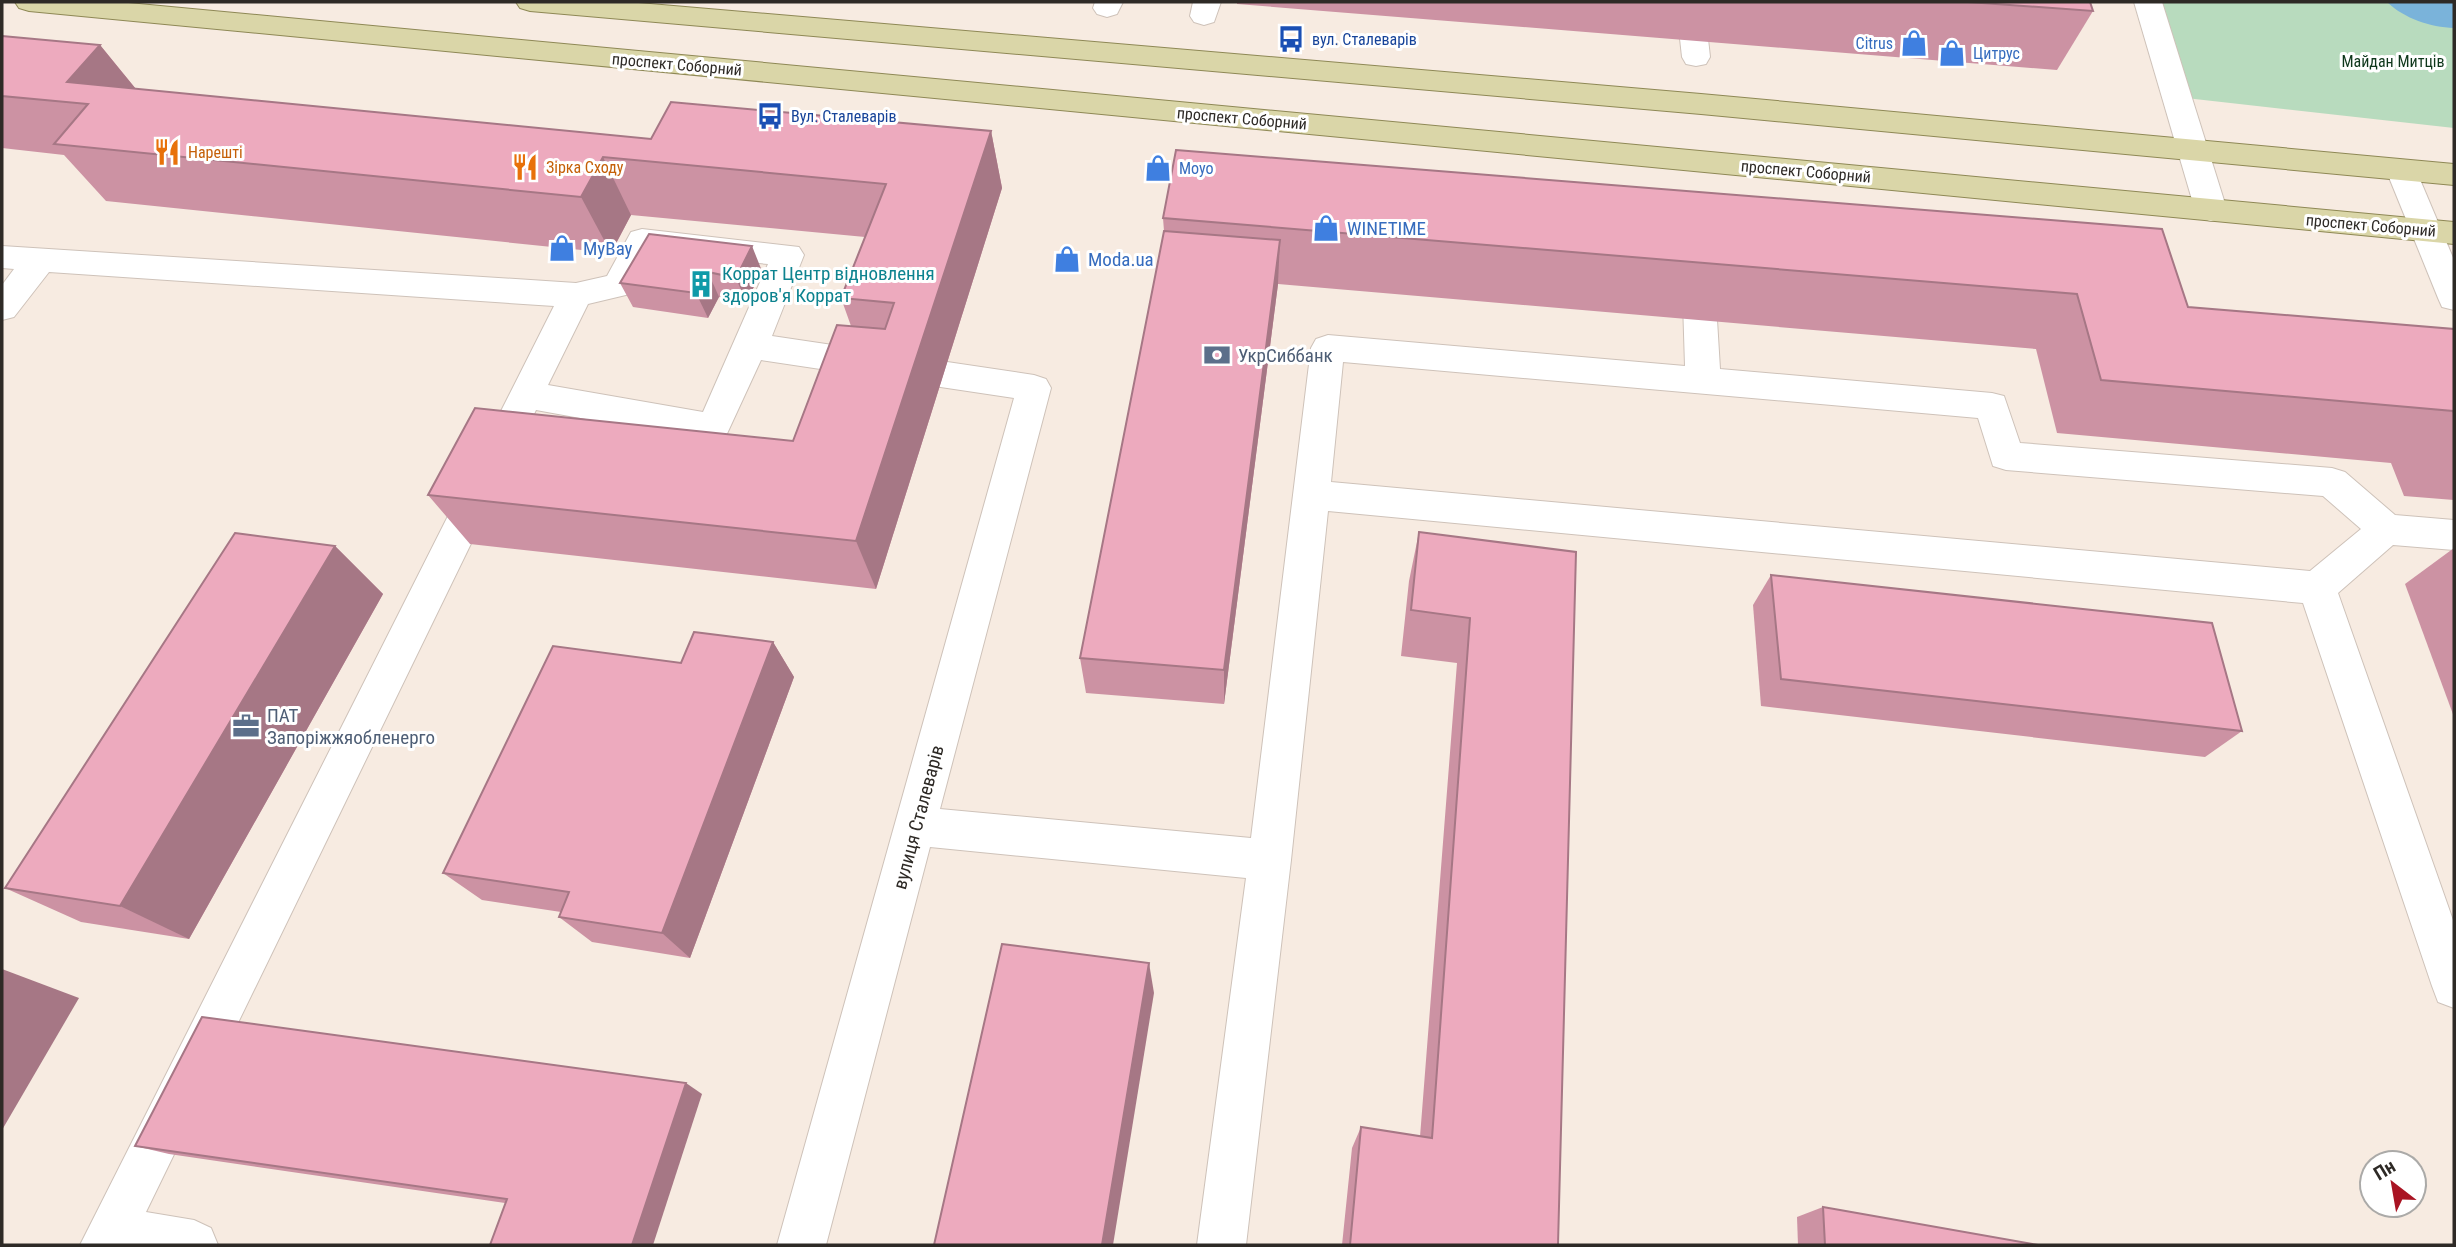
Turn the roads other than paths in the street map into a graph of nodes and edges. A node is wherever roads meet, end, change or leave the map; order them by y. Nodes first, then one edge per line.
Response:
1 (29, 2) edge
2 (530, 2) edge
3 (1690, 2) edge
4 (2148, 2) edge
5 (1696, 57) dead end
6 (2193, 150) junction
7 (2401, 170) junction
8 (2454, 175) edge
9 (2211, 210) junction
10 (2440, 232) edge
11 (1697, 235) edge
12 (2, 257) edge
13 (40, 260) junction
14 (576, 295) junction
15 (2454, 298) edge
16 (2, 308) edge
17 (751, 346) junction
18 (1703, 381) junction
19 (527, 395) junction
20 (1312, 495) junction
21 (2386, 529) junction
22 (2454, 536) edge
23 (2317, 588) junction
24 (915, 826) junction
25 (1270, 860) junction
26 (2454, 986) edge
27 (107, 1238) edge
28 (194, 1245) edge
29 (801, 1245) edge
30 (1222, 1245) edge

1 - 9 main road, проспект Соборний
2 - 6 main road
3 - 5 street
4 - 6 street
6 - 7 main road
6 - 9 street
7 - 8 main road
7 - 10 street
9 - 10 main road, проспект Соборний
10 - 15 street
11 - 18 street
12 - 13 street
13 - 14 street
13 - 16 street
14 - 17 street
14 - 19 street
17 - 19 street
17 - 24 street, вулиця Сталеварів
18 - 20 street
18 - 21 street
19 - 27 street
20 - 23 street
20 - 25 street
21 - 22 street
21 - 23 street
23 - 26 street
24 - 25 street
24 - 29 street, вулиця Сталеварів
25 - 30 street
27 - 28 street

